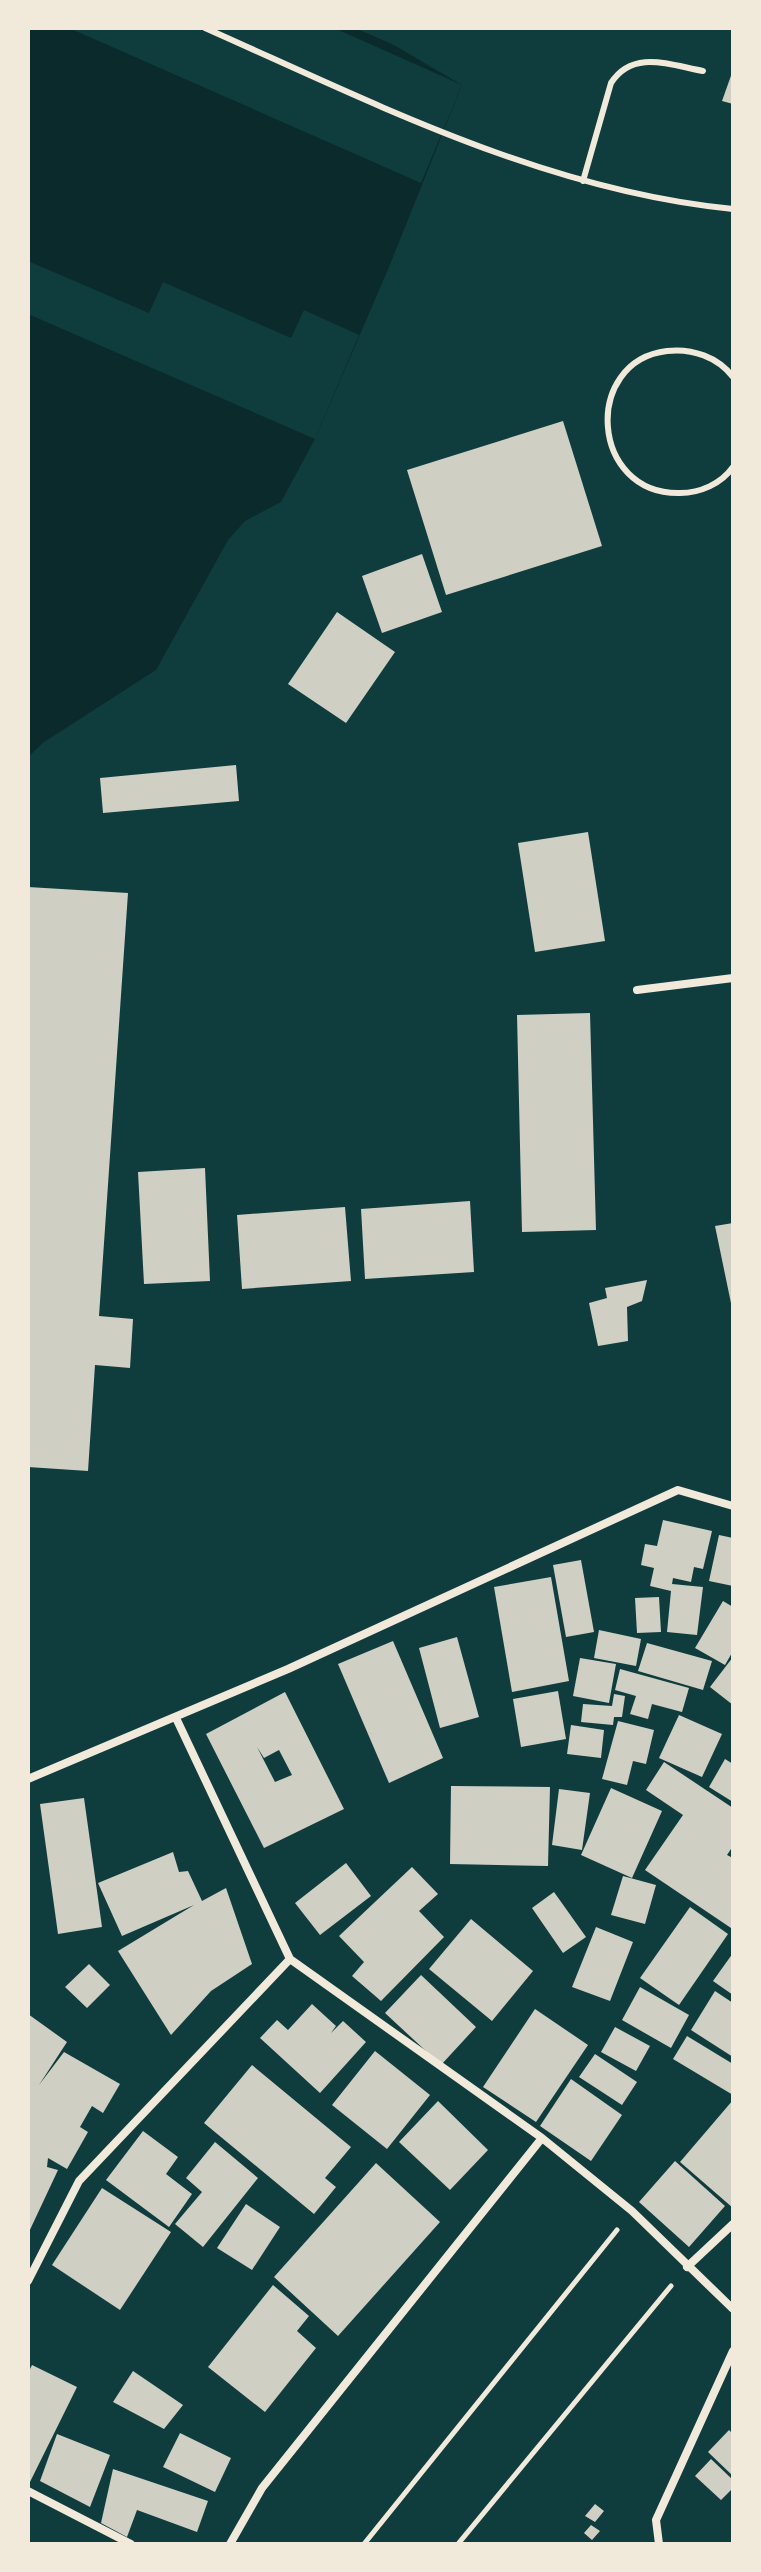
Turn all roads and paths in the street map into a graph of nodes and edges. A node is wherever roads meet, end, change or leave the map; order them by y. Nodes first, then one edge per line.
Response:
1 (205, 28) edge
2 (703, 71) dead end
3 (583, 181) junction
4 (733, 209) edge
5 (733, 377) edge
6 (733, 467) edge
7 (733, 978) edge
8 (637, 990) dead end
9 (733, 1506) edge
10 (176, 1718) junction
11 (28, 1779) edge
12 (290, 1959) junction
13 (542, 2138) junction
14 (632, 2211) junction
15 (733, 2224) edge
16 (687, 2267) junction
17 (28, 2281) edge
18 (733, 2309) edge
19 (733, 2351) edge
20 (28, 2491) edge
21 (131, 2544) edge
22 (230, 2544) edge
23 (364, 2544) edge
24 (458, 2544) edge
25 (659, 2544) edge

1 - 3 lane
2 - 3 lane
3 - 4 lane
5 - 6 lane
7 - 8 street
9 - 10 street
10 - 11 street
10 - 12 street
12 - 13 street
12 - 17 street
13 - 14 street
13 - 22 street
14 - 16 street
14 - 23 path
15 - 16 street
16 - 18 street
16 - 24 path
19 - 25 street
20 - 21 street

